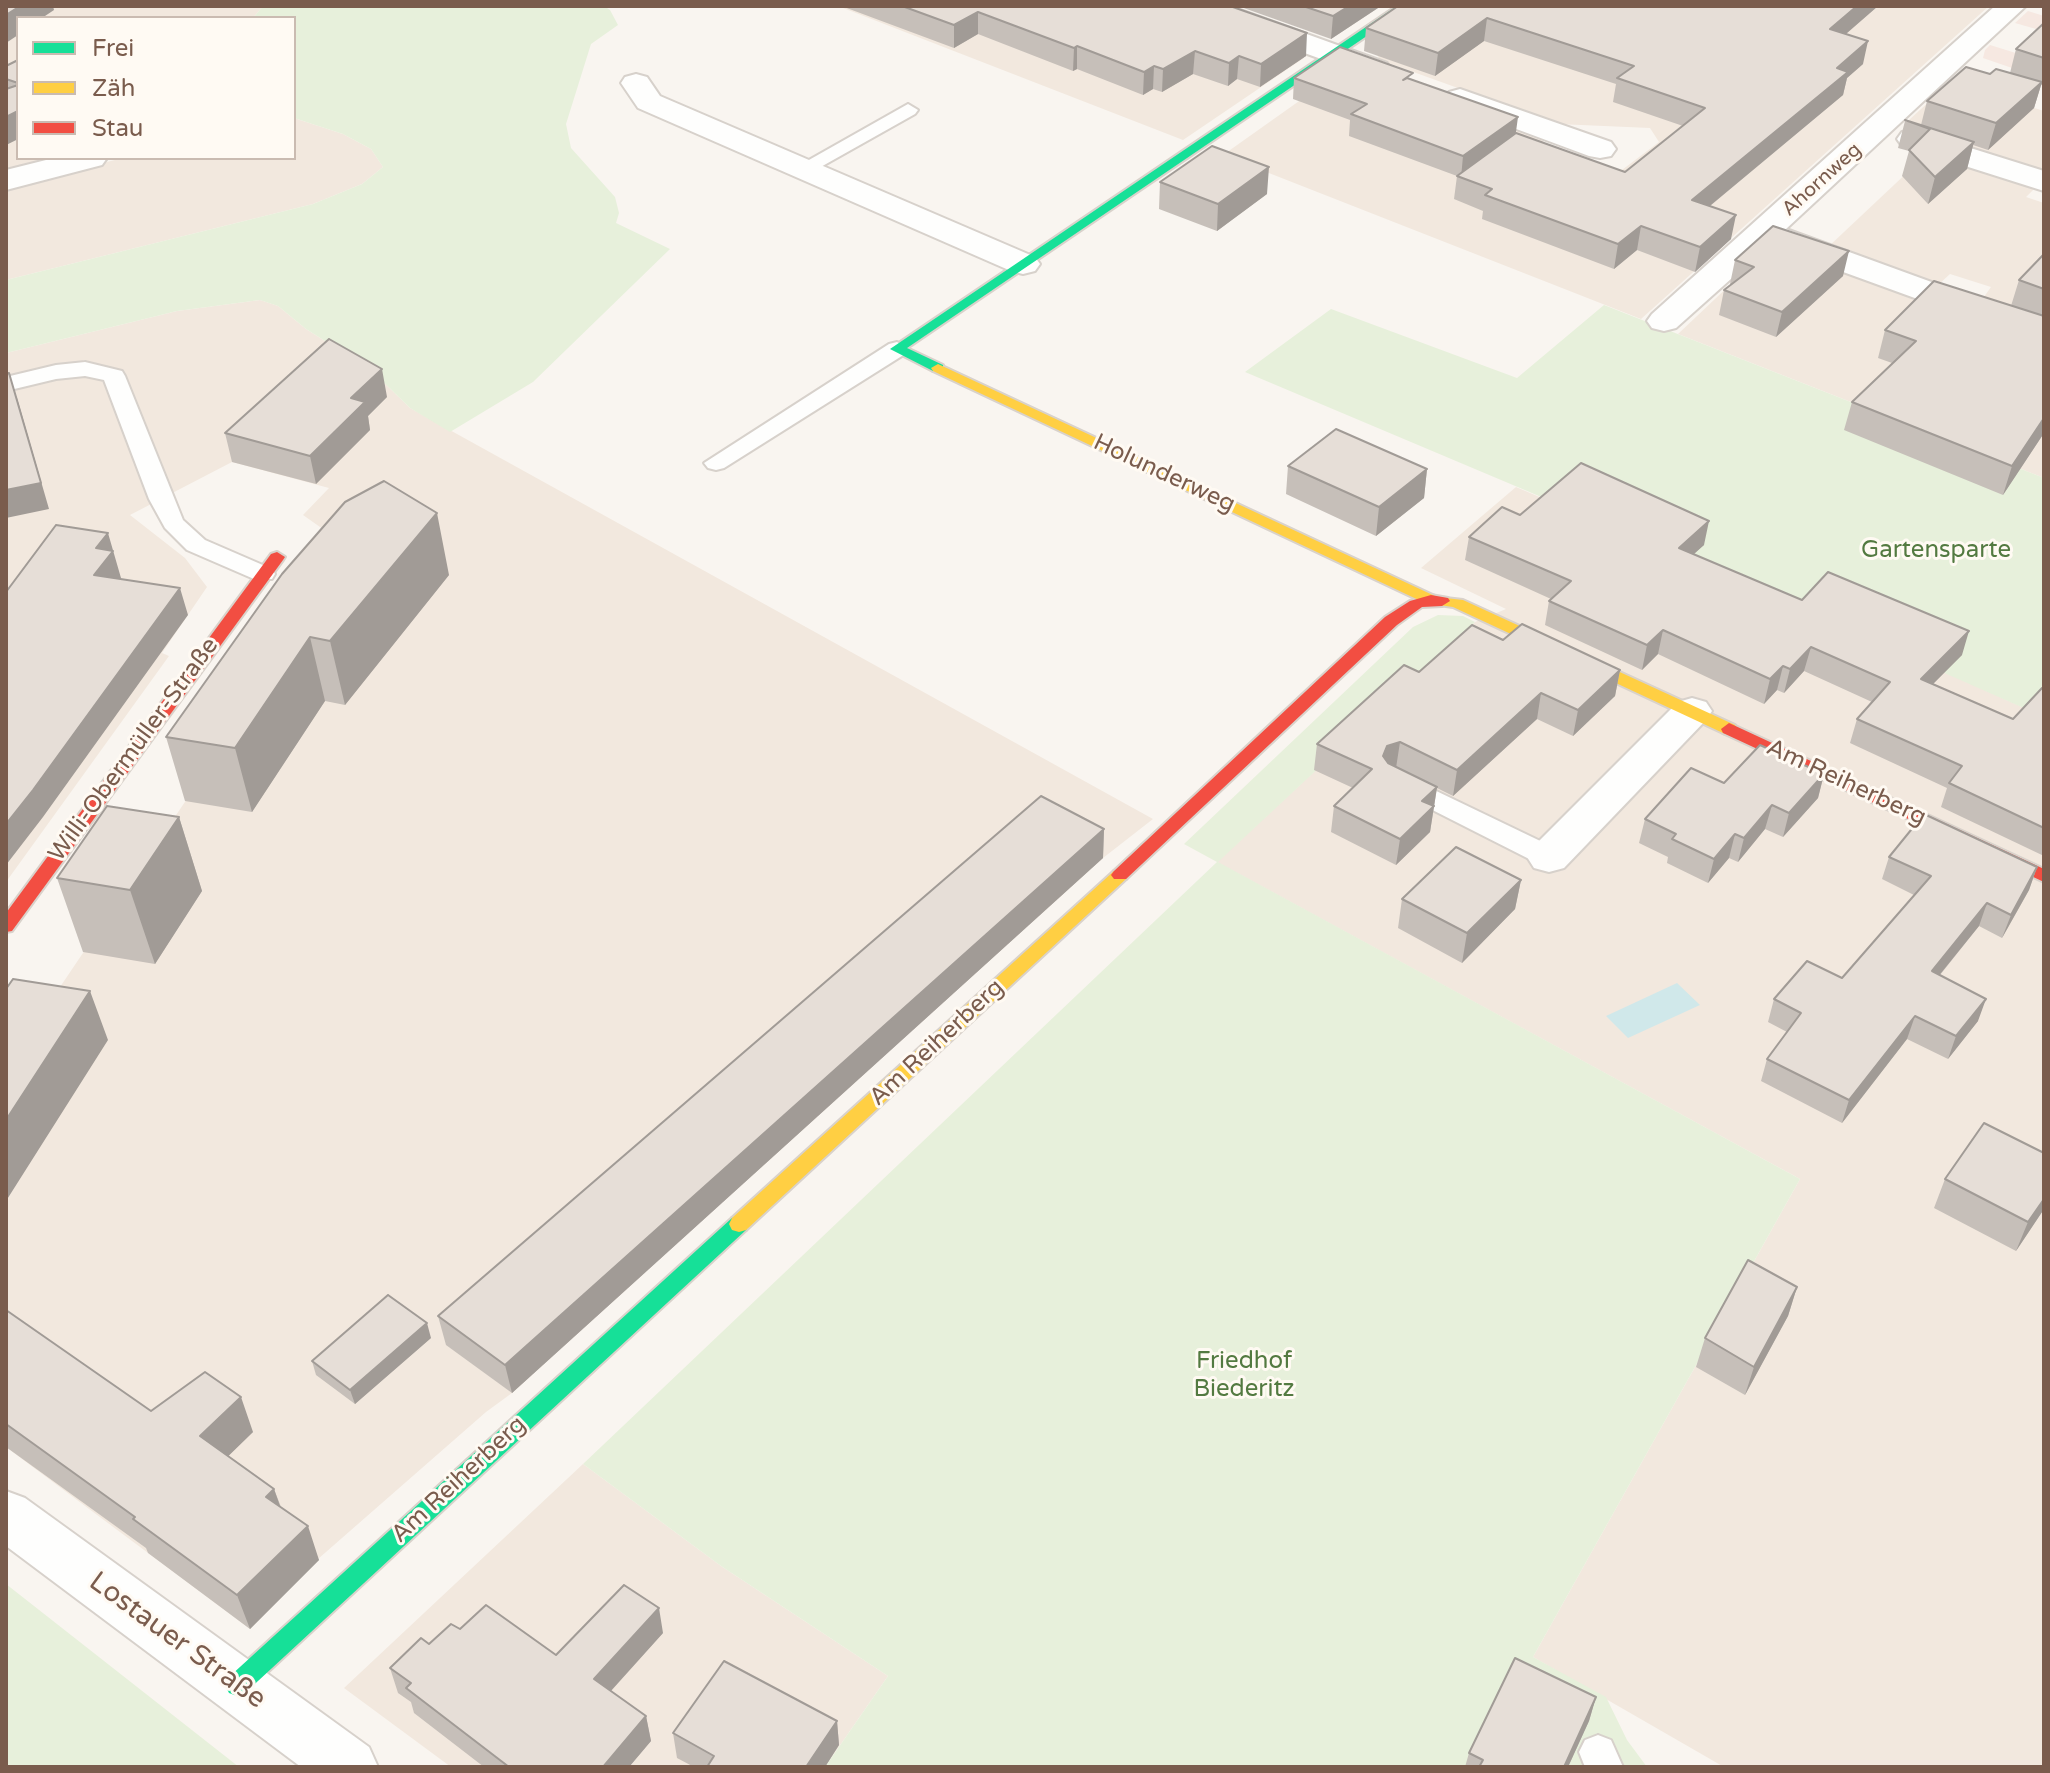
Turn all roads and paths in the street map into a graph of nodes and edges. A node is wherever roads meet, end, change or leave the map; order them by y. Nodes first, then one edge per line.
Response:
1 (1202, 6) edge
2 (1405, 6) edge
3 (2012, 6) edge
4 (1335, 54) junction
5 (1408, 80) edge
6 (636, 83) dead end
7 (1438, 91) edge
8 (908, 110) dead end
9 (1880, 128) junction
10 (1600, 149) dead end
11 (83, 160) edge
12 (803, 169) junction
13 (6, 180) edge
14 (2044, 181) edge
15 (1764, 232) junction
16 (1023, 264) junction
17 (1664, 321) dead end
18 (2044, 335) edge
19 (897, 349) junction
20 (6, 384) edge
21 (716, 463) dead end
22 (270, 566) joint
23 (1431, 600) junction
24 (1692, 711) junction
25 (1395, 780) edge
26 (1549, 857) joint
27 (2044, 876) edge
28 (6, 926) edge
29 (6, 1515) edge
30 (237, 1685) junction
31 (348, 1767) edge

1 - 4 street
2 - 4 street
3 - 9 street, Ahornweg
4 - 5 street
4 - 16 street
6 - 12 street
7 - 10 street
8 - 12 lane
9 - 14 street, Ahornweg
9 - 15 street, Ahornweg
11 - 13 street
12 - 16 street
15 - 17 street, Ahornweg
15 - 18 street, Ahornweg
16 - 19 street
19 - 21 lane
19 - 23 street, Holunderweg
20 - 22 lane, Willi-Obermüller-Straße
22 - 28 street, Willi-Obermüller-Straße
23 - 24 street, Am Reiherberg
23 - 30 street, Am Reiherberg
24 - 26 street
24 - 27 street, Am Reiherberg
25 - 26 lane
29 - 30 street, Lostauer Straße
30 - 31 street, Lostauer Straße

